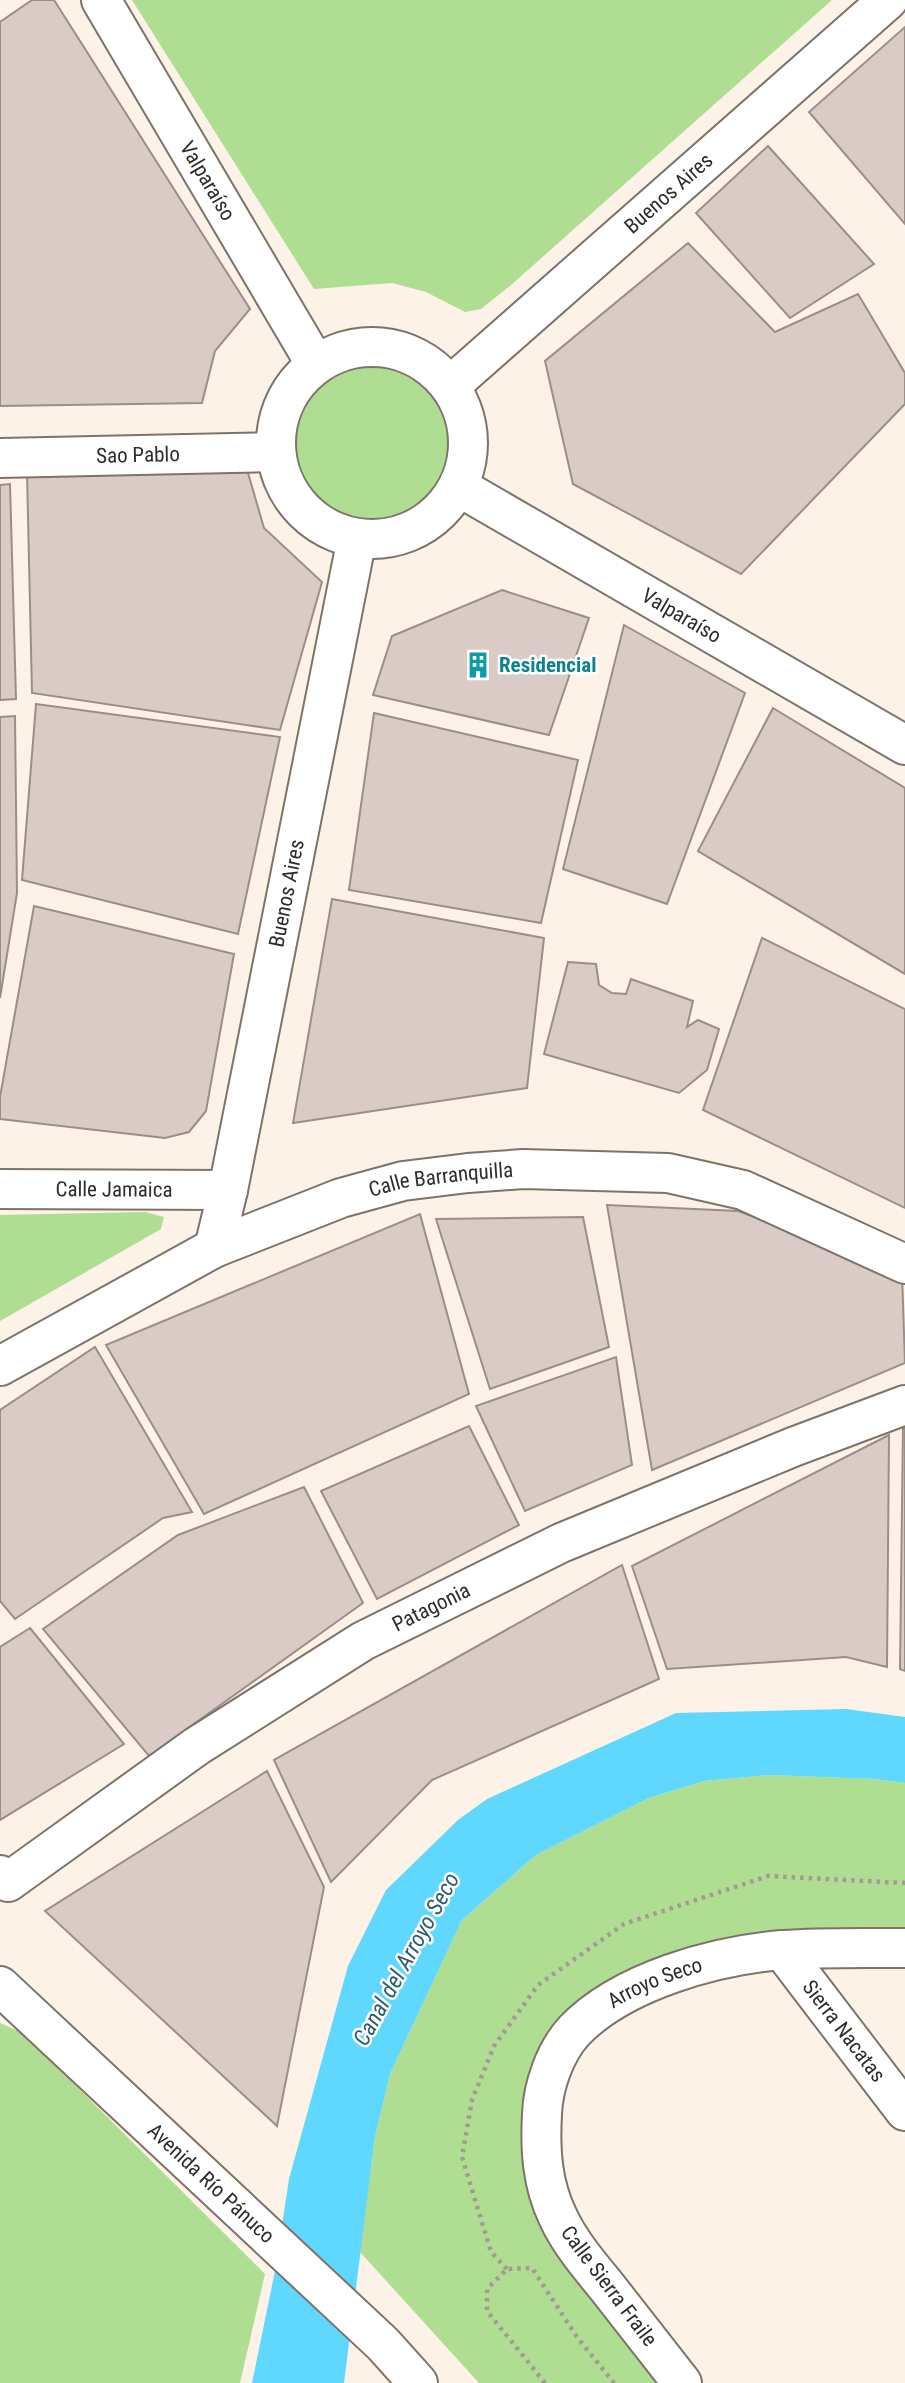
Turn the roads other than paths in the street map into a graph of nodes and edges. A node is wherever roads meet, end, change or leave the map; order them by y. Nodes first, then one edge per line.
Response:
1 (101, 0) edge
2 (888, 0) edge
3 (314, 363) junction
4 (452, 385) junction
5 (275, 452) junction
6 (0, 458) edge
7 (459, 487) junction
8 (357, 538) junction
9 (905, 745) edge
10 (0, 1189) edge
11 (228, 1189) junction
12 (214, 1248) junction
13 (905, 1264) edge
14 (0, 1366) edge
15 (905, 1405) edge
16 (0, 1875) edge
17 (905, 1948) edge
18 (782, 1950) junction
19 (0, 1986) edge
20 (905, 2111) edge
21 (545, 2184) joint
22 (418, 2383) edge
23 (682, 2383) edge

1 - 3 street, Valparaíso
2 - 4 street, Buenos Aires
3 - 4 street
3 - 5 street
4 - 7 street
5 - 6 street, Sao Pablo
5 - 8 street
7 - 8 street
7 - 9 street, Valparaíso
8 - 11 street, Buenos Aires
10 - 11 street, Calle Jamaica
11 - 12 street, Buenos Aires
12 - 13 street, Calle Barranquilla
12 - 14 street, Calle Barranquilla
15 - 16 street, Patagonia
17 - 18 street, Arroyo Seco
18 - 20 street, Sierra Nacatas
18 - 21 street, Arroyo Seco
19 - 22 street, Avenida Río Pánuco
21 - 23 street, Calle Sierra Fraile

